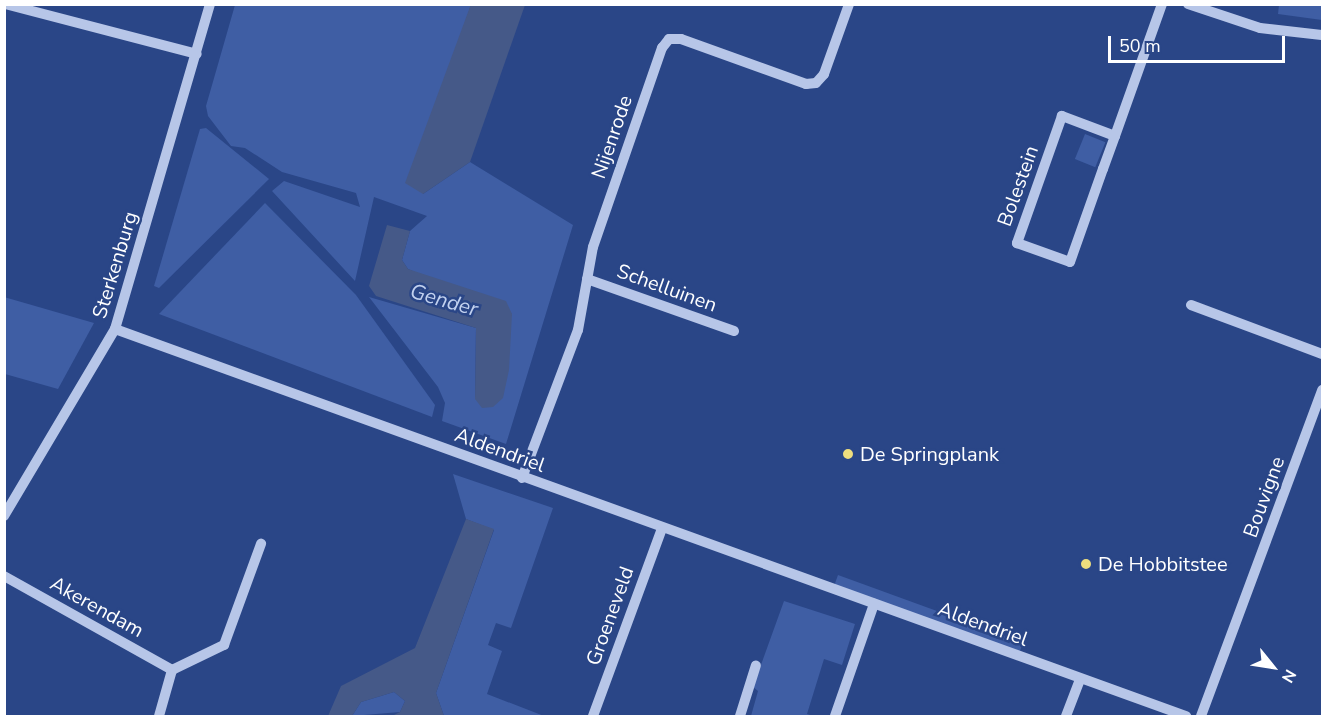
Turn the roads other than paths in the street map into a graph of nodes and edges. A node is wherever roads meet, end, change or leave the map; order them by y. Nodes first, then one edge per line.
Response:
1 (5, 4) edge
2 (210, 4) edge
3 (849, 4) edge
4 (1162, 4) edge
5 (1188, 4) edge
6 (1323, 35) edge
7 (197, 54) junction
8 (1115, 135) junction
9 (587, 279) junction
10 (1191, 305) dead end
11 (115, 329) junction
12 (734, 331) dead end
13 (1323, 354) edge
14 (1323, 390) edge
15 (522, 478) junction
16 (4, 516) edge
17 (662, 528) junction
18 (261, 544) dead end
19 (4, 576) edge
20 (874, 604) junction
21 (756, 665) dead end
22 (172, 670) junction
23 (1080, 679) junction
24 (159, 717) edge
25 (593, 717) edge
26 (740, 717) edge
27 (835, 717) edge
28 (1066, 717) edge
29 (1186, 717) edge
30 (1201, 717) edge

1 - 7 street
2 - 7 street, Sterkenburg
3 - 9 street, Nijenrode
4 - 8 street, Bolestein
5 - 6 street
7 - 11 street, Sterkenburg
8 - 8 street, Bolestein
9 - 12 street, Schelluinen
9 - 15 street, Nijenrode
10 - 13 street
11 - 15 street, Aldendriel
11 - 16 street, Sterkenburg
14 - 30 street, Bouvigne
15 - 17 street, Aldendriel
17 - 20 street, Aldendriel
17 - 25 street, Groeneveld
18 - 22 street
19 - 22 street, Akerendam
20 - 23 street, Aldendriel
20 - 27 street
21 - 26 street
22 - 24 street
23 - 28 street
23 - 29 street, Aldendriel

